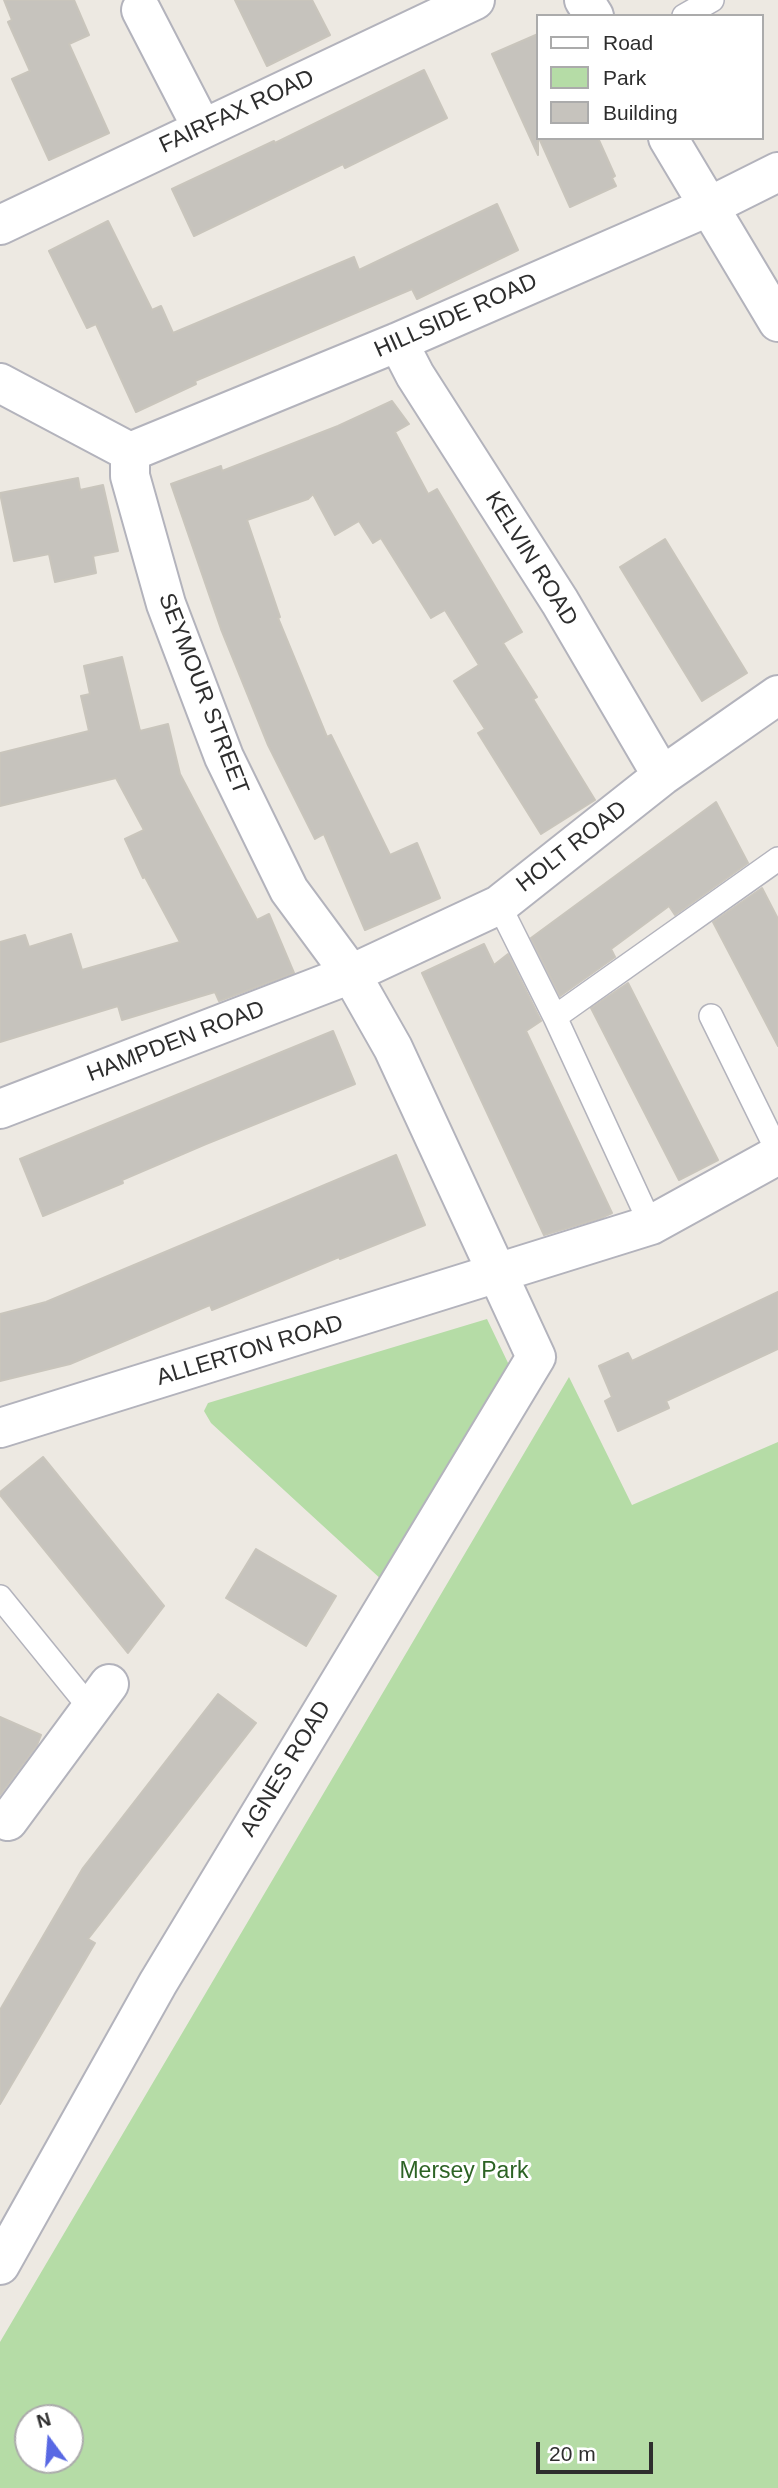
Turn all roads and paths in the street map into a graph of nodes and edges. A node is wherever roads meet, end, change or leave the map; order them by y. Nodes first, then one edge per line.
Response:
1 (475, 0) edge
2 (712, 0) edge
3 (141, 10) dead end
4 (688, 14) edge
5 (202, 128) junction
6 (669, 140) edge
7 (778, 172) edge
8 (709, 206) junction
9 (0, 225) edge
10 (778, 322) edge
11 (398, 342) junction
12 (0, 383) edge
13 (130, 452) junction
14 (778, 695) edge
15 (663, 776) junction
16 (778, 859) edge
17 (499, 905) junction
18 (351, 974) junction
19 (711, 1016) dead end
20 (555, 1017) junction
21 (0, 1109) edge
22 (778, 1153) edge
23 (651, 1225) junction
24 (499, 1274) junction
25 (0, 1428) edge
26 (0, 1597) edge
27 (100, 1696) joint
28 (3, 1825) edge
29 (0, 2265) edge

1 - 5 street, FAIRFAX ROAD
2 - 4 lane
3 - 5 street
5 - 9 street, FAIRFAX ROAD
6 - 8 street
7 - 8 street, HILLSIDE ROAD
8 - 10 street
8 - 11 street, HILLSIDE ROAD
11 - 13 street, HILLSIDE ROAD
11 - 15 street, KELVIN ROAD
12 - 13 street
13 - 18 street, SEYMOUR STREET
14 - 15 street, HOLT ROAD
15 - 17 street, HOLT ROAD
16 - 20 lane
17 - 18 street, HOLT ROAD
17 - 20 lane
18 - 21 street, HAMPDEN ROAD
18 - 24 street, SEYMOUR STREET
19 - 22 lane
20 - 23 lane
22 - 23 street, ALLERTON ROAD
23 - 24 street, ALLERTON ROAD
24 - 25 street, ALLERTON ROAD
24 - 29 street, AGNES ROAD
26 - 27 lane
27 - 28 street

